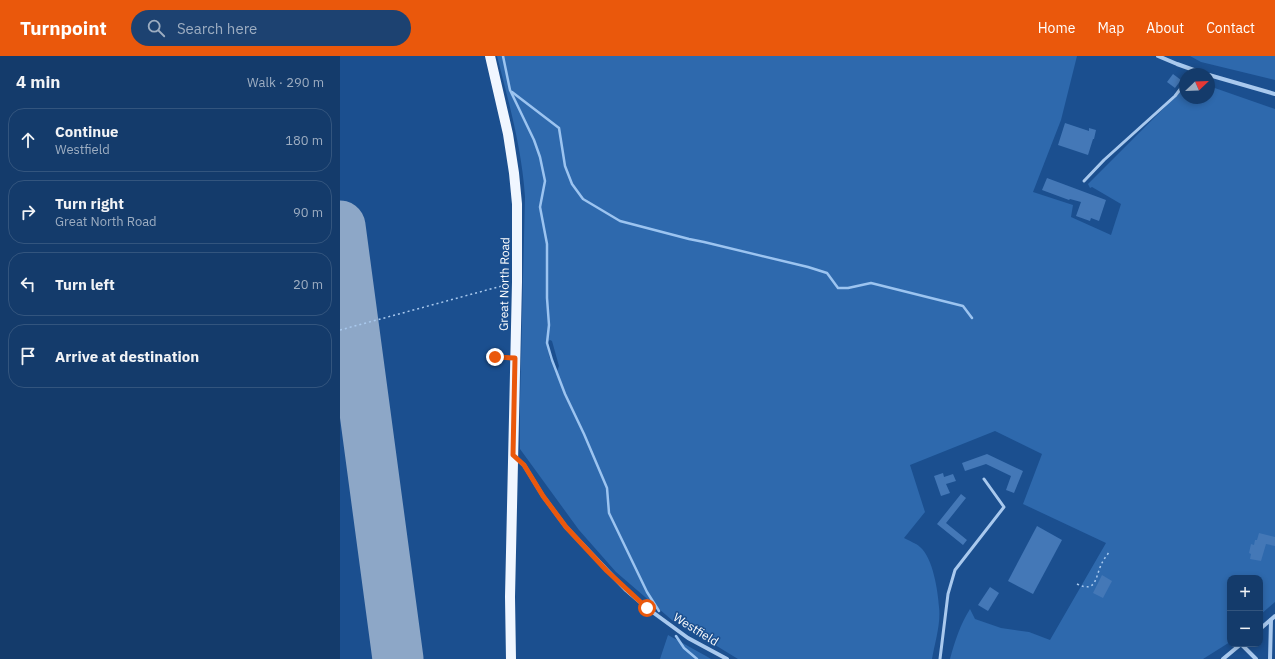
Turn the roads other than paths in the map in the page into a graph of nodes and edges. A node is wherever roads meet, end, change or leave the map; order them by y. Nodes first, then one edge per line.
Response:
1 (490, 56) edge
2 (1158, 56) edge
3 (1184, 68) edge
4 (1215, 77) edge
5 (1179, 90) edge
6 (1275, 94) edge
7 (1084, 181) dead end
8 (513, 455) junction
9 (984, 479) dead end
10 (1275, 616) edge
11 (1271, 620) junction
12 (1263, 627) edge
13 (1237, 647) edge
14 (1244, 647) edge
15 (511, 659) edge
16 (727, 659) edge
17 (940, 659) edge
18 (1223, 659) edge
19 (1256, 659) edge
20 (1270, 659) edge

1 - 8 main road, Great North Road
2 - 3 street
4 - 6 street
5 - 7 lane
8 - 15 main road, Great North Road
8 - 16 street, Westfield
9 - 17 lane
10 - 11 street
11 - 12 street
11 - 20 street
13 - 18 street
14 - 19 street

